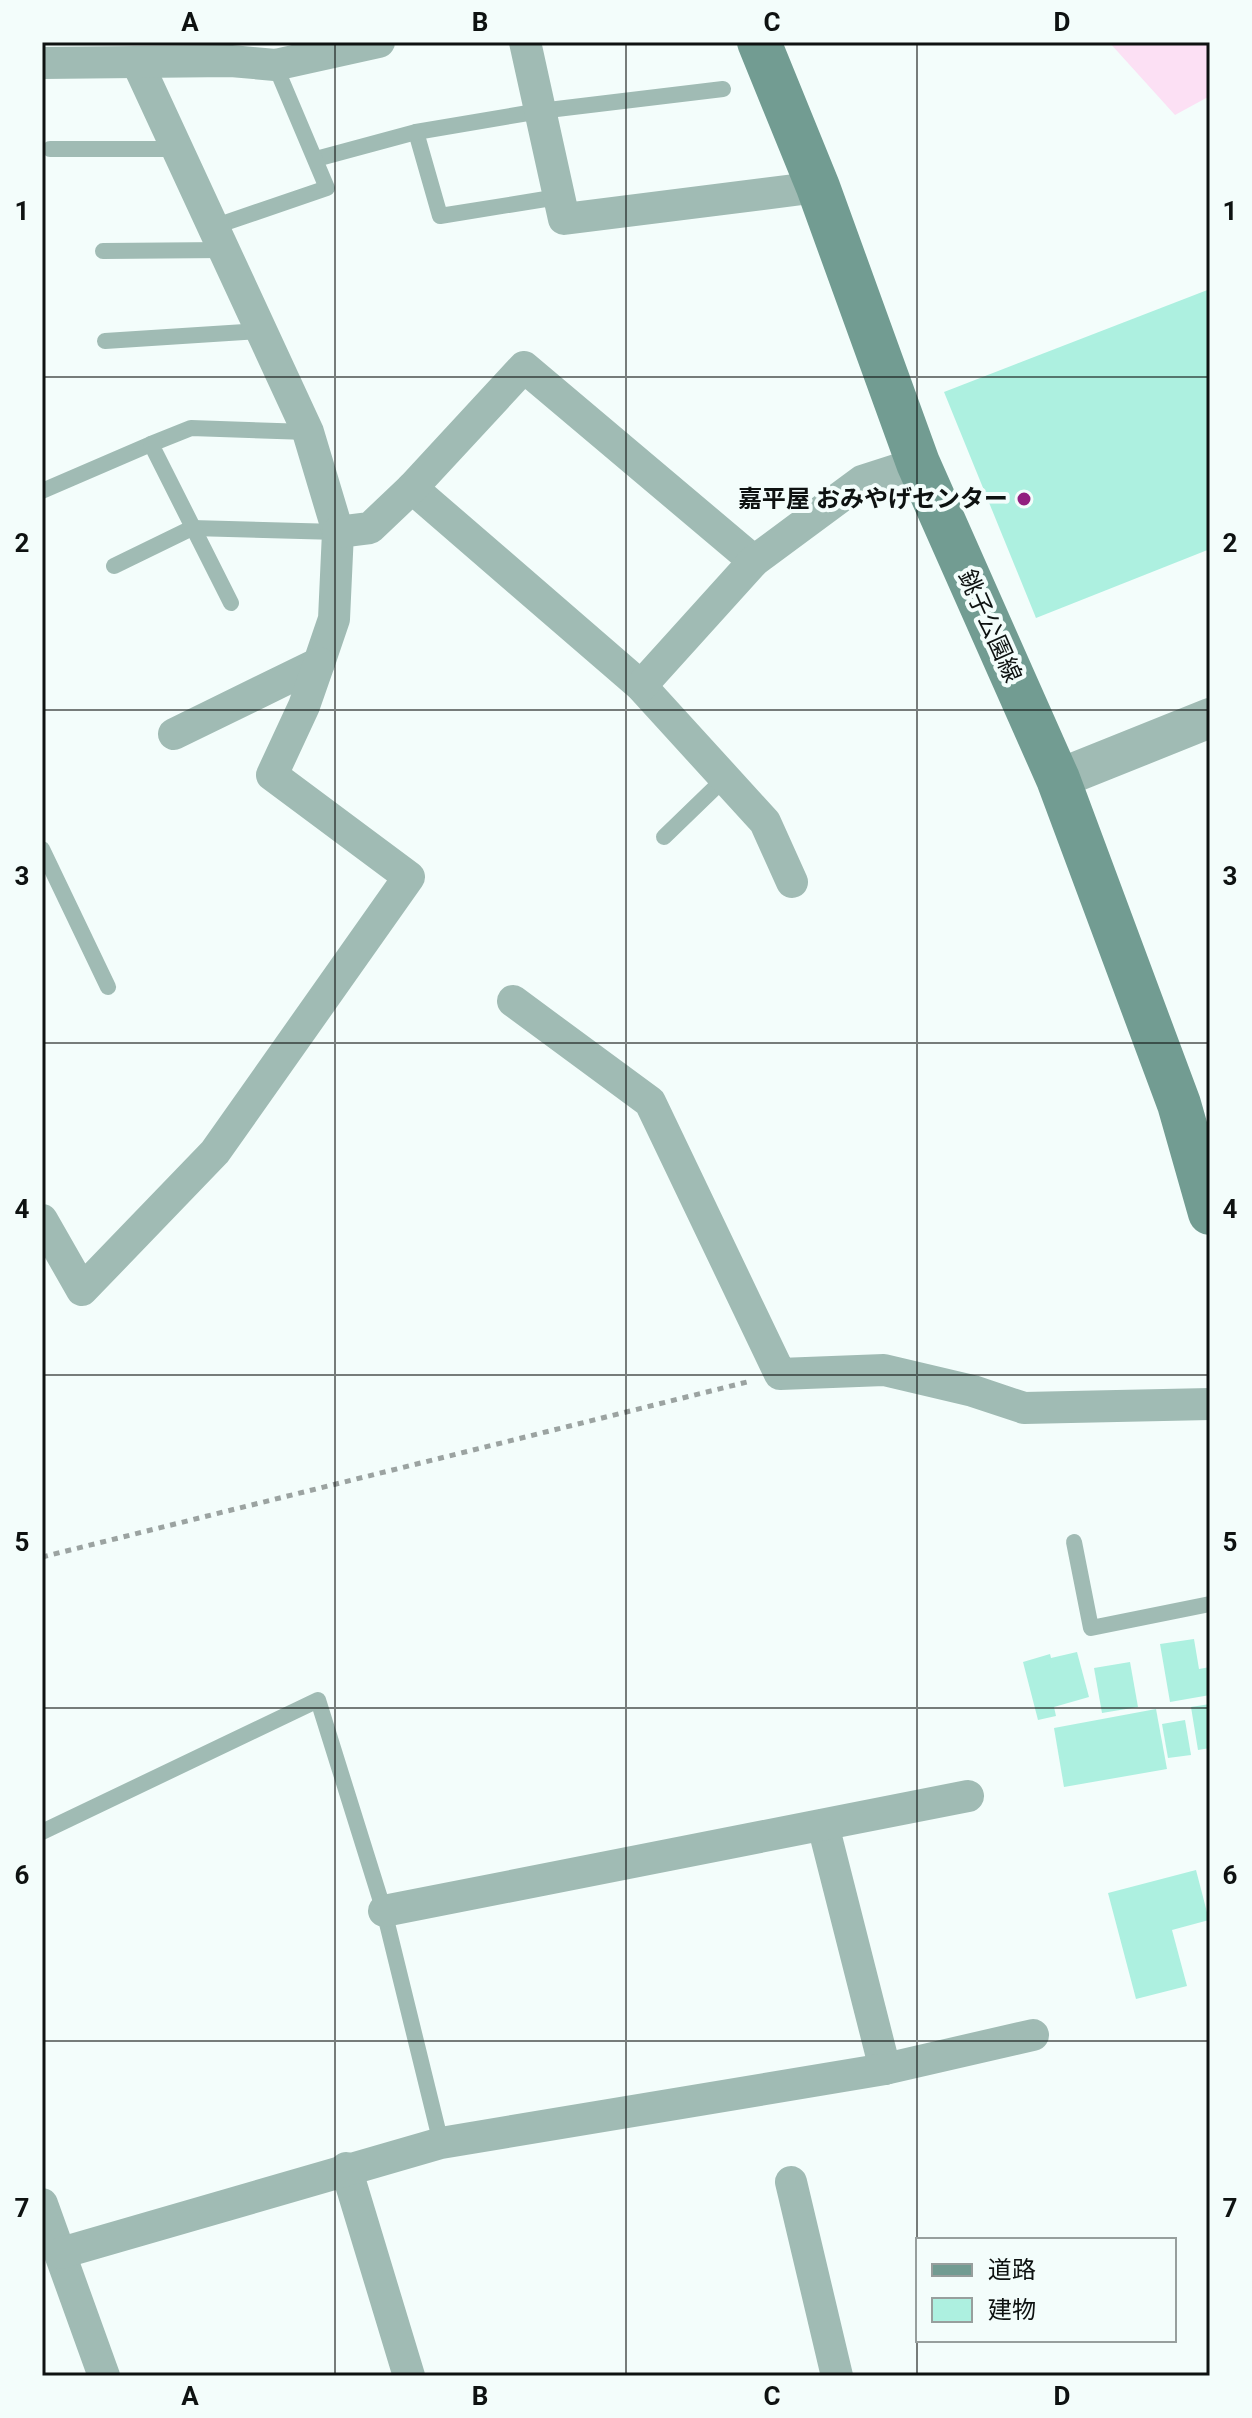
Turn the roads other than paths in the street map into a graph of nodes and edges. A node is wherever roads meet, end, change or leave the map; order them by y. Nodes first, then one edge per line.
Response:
1 (379, 42) edge
2 (525, 42) edge
3 (759, 42) edge
4 (227, 51) edge
5 (137, 62) junction
6 (42, 63) edge
7 (275, 65) junction
8 (723, 89) dead end
9 (540, 111) junction
10 (416, 132) junction
11 (50, 149) dead end
12 (177, 149) junction
13 (316, 159) junction
14 (818, 187) junction
15 (558, 197) junction
16 (218, 239) junction
17 (103, 251) dead end
18 (260, 331) junction
19 (105, 341) dead end
20 (308, 432) junction
21 (151, 444) junction
22 (918, 463) junction
23 (412, 488) junction
24 (42, 491) edge
25 (192, 528) junction
26 (338, 532) junction
27 (754, 561) junction
28 (114, 566) dead end
29 (231, 603) dead end
30 (319, 663) junction
31 (641, 686) junction
32 (1210, 718) edge
33 (174, 734) dead end
34 (725, 778) junction
35 (1058, 779) junction
36 (664, 837) dead end
37 (42, 849) edge
38 (792, 882) dead end
39 (108, 987) dead end
40 (513, 1001) dead end
41 (1210, 1213) edge
42 (42, 1220) edge
43 (1210, 1404) edge
44 (1074, 1542) dead end
45 (1210, 1604) edge
46 (968, 1796) dead end
47 (823, 1825) junction
48 (42, 1832) edge
49 (384, 1911) junction
50 (1033, 2035) dead end
51 (885, 2069) junction
52 (441, 2143) junction
53 (346, 2168) junction
54 (791, 2182) dead end
55 (42, 2204) edge
56 (61, 2253) junction
57 (104, 2376) edge
58 (409, 2376) edge
59 (837, 2376) edge

1 - 7 street
2 - 9 street
3 - 14 main road, 銚子公園線
4 - 5 street
4 - 7 street
5 - 6 street
5 - 12 street
7 - 13 lane
8 - 9 lane
9 - 10 lane
9 - 15 street
10 - 13 lane
10 - 15 lane
11 - 12 lane
12 - 16 street
13 - 16 lane
14 - 15 street
14 - 22 main road, 銚子公園線
16 - 17 lane
16 - 18 street
18 - 19 lane
18 - 20 street
20 - 21 lane
20 - 26 street
21 - 24 lane
21 - 25 lane
22 - 27 street
22 - 35 main road, 銚子公園線
23 - 26 street
23 - 27 street
23 - 31 street
25 - 26 lane
25 - 28 lane
25 - 29 lane
26 - 30 street
27 - 31 street
30 - 33 street
30 - 42 street
31 - 34 street
32 - 35 street
34 - 36 lane
34 - 38 street
35 - 41 main road, 銚子公園線
37 - 39 lane
40 - 43 street
44 - 45 lane
46 - 47 street
47 - 49 street
47 - 51 street
48 - 49 lane
49 - 52 lane
50 - 51 street
51 - 52 street
52 - 53 street
53 - 56 street
53 - 58 street
54 - 59 street
55 - 56 street
56 - 57 street

